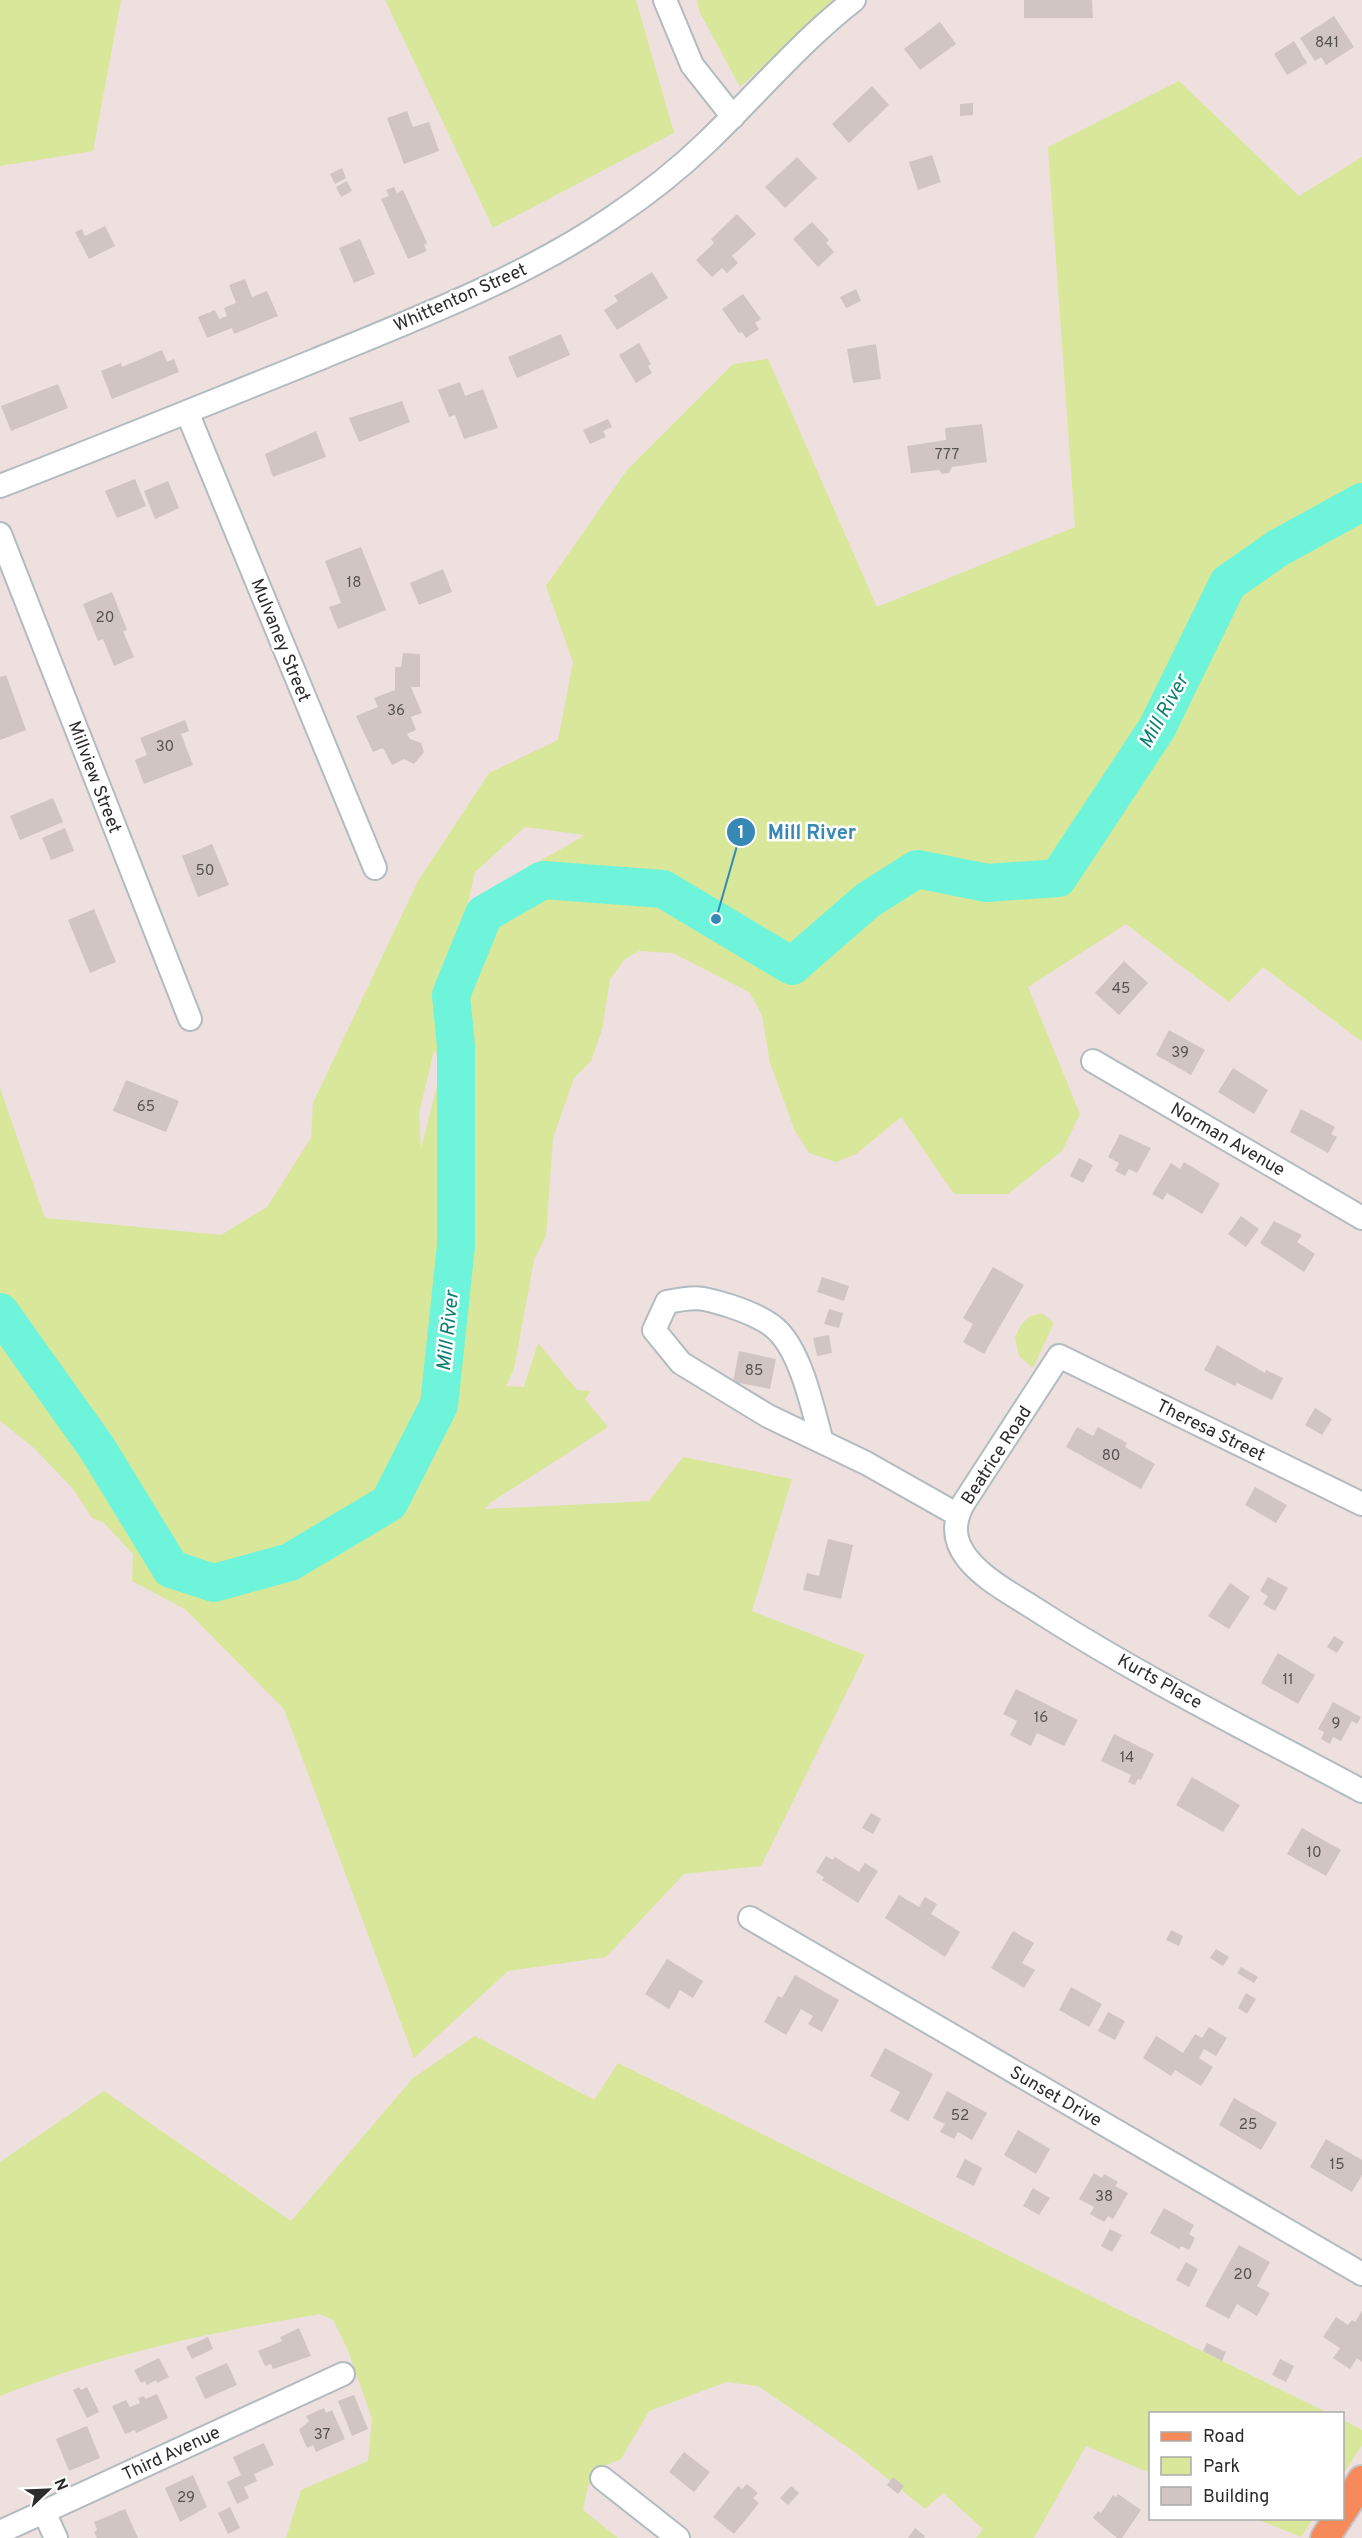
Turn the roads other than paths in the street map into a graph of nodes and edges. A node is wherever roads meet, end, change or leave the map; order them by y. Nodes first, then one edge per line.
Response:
1 (665, 0) edge
2 (854, 0) edge
3 (733, 117) junction
4 (187, 412) junction
5 (0, 486) edge
6 (0, 534) edge
7 (375, 868) dead end
8 (190, 1019) dead end
9 (1093, 1061) dead end
10 (1362, 1218) edge
11 (1059, 1356) joint
12 (822, 1442) junction
13 (1362, 1504) edge
14 (958, 1515) junction
15 (967, 1558) joint
16 (1362, 1791) edge
17 (750, 1918) dead end
18 (1362, 2274) edge
19 (342, 2374) dead end
20 (602, 2478) dead end
21 (1362, 2480) edge
22 (1344, 2509) edge
23 (44, 2512) junction
24 (1337, 2520) edge
25 (0, 2532) edge
26 (56, 2538) edge
27 (678, 2538) edge
28 (1325, 2538) edge

1 - 3 street
2 - 3 street, Whittenton Street
3 - 4 street, Whittenton Street
4 - 5 street, Whittenton Street
4 - 7 street, Mulvaney Street
6 - 8 street, Millview Street
9 - 10 street, Norman Avenue
11 - 13 street, Theresa Street
11 - 14 street, Beatrice Road
12 - 12 street
12 - 14 street
14 - 15 street, Beatrice Road
15 - 16 street, Kurts Place
17 - 18 street, Sunset Drive
19 - 23 street, Third Avenue
20 - 27 street
21 - 22 main road
23 - 25 street, Third Avenue
23 - 26 street
24 - 28 main road

